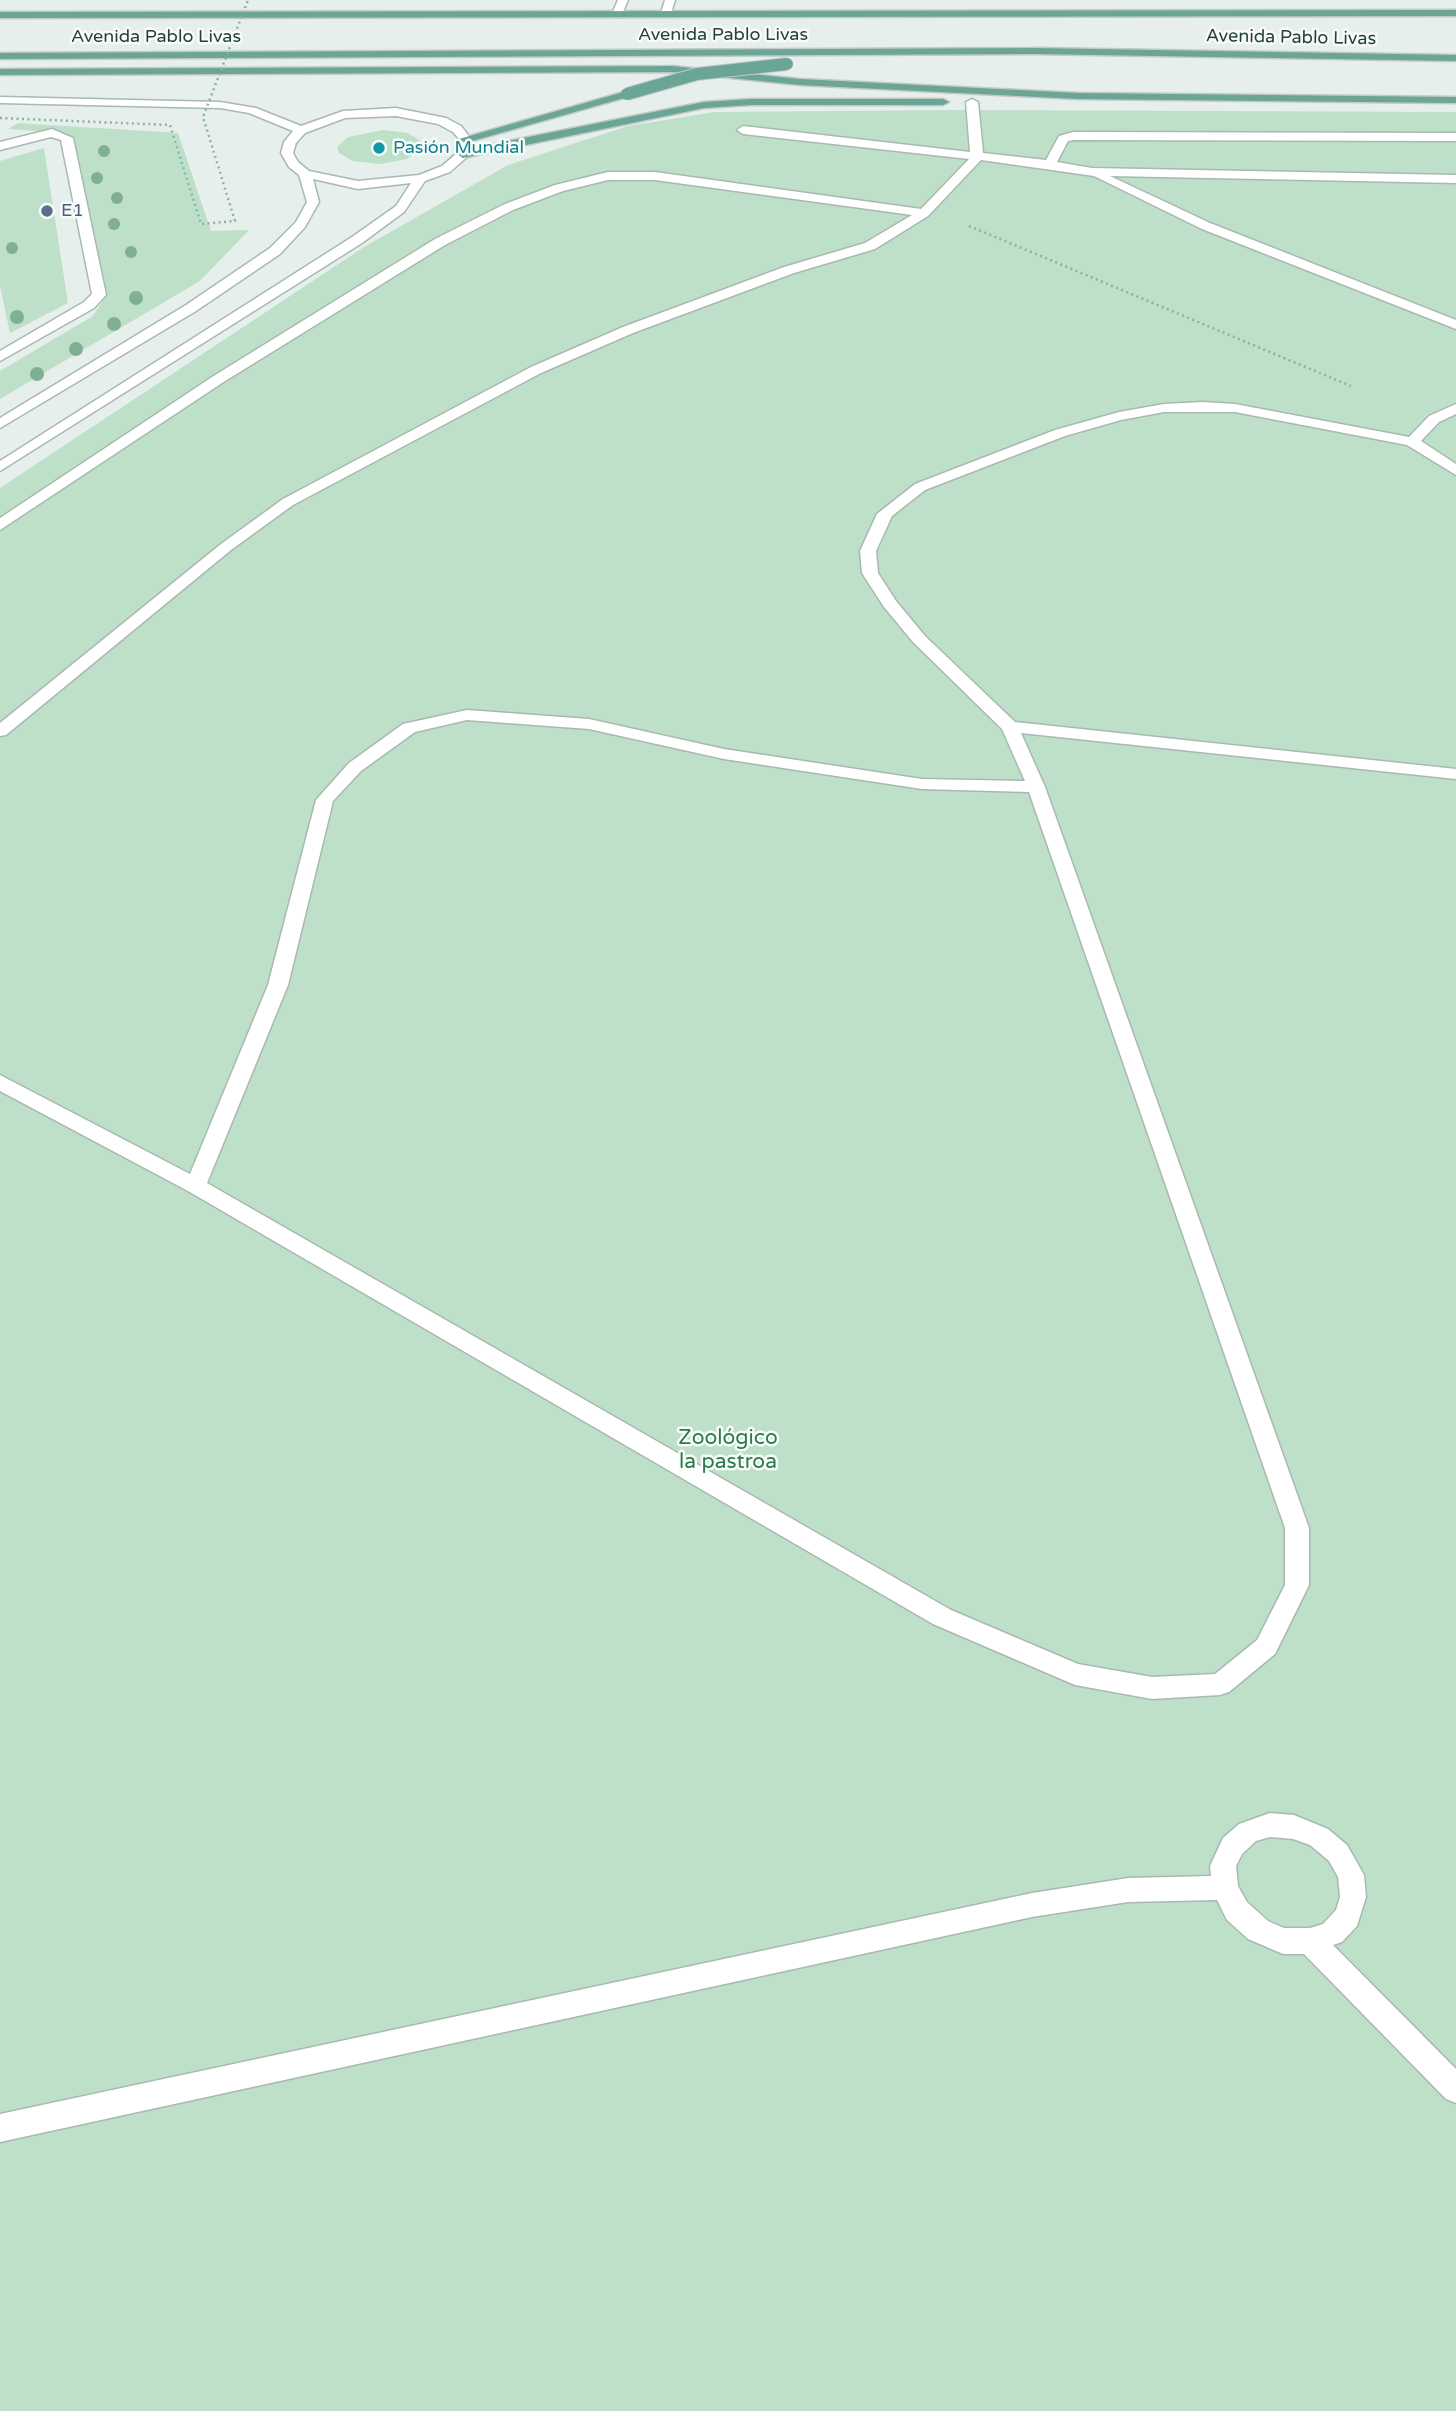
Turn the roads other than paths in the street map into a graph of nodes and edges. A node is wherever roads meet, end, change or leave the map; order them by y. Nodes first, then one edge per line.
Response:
1 (623, 0) edge
2 (670, 0) edge
3 (1456, 1) edge
4 (617, 13) junction
5 (666, 13) junction
6 (1389, 13) junction
7 (1456, 13) edge
8 (0, 15) edge
9 (1035, 51) junction
10 (0, 55) edge
11 (1451, 58) edge
12 (0, 72) edge
13 (1078, 96) junction
14 (0, 100) edge
15 (1456, 100) edge
16 (972, 102) junction
17 (301, 130) junction
18 (743, 130) dead end
19 (1456, 137) edge
20 (465, 139) junction
21 (0, 146) edge
22 (463, 154) junction
23 (977, 157) junction
24 (1050, 164) junction
25 (1092, 172) junction
26 (305, 174) junction
27 (421, 178) junction
28 (1456, 180) edge
29 (924, 213) junction
30 (1456, 325) edge
31 (0, 357) edge
32 (1456, 408) edge
33 (0, 424) edge
34 (1412, 442) junction
35 (0, 467) edge
36 (1456, 471) edge
37 (0, 525) edge
38 (1010, 727) junction
39 (0, 731) edge
40 (1456, 774) edge
41 (1036, 787) junction
42 (0, 1082) edge
43 (195, 1186) junction
44 (1225, 1888) junction
45 (1310, 1941) junction
46 (1456, 2089) edge
47 (0, 2128) edge

1 - 4 street
2 - 5 street
3 - 6 main road
4 - 5 main road, Avenida Pablo Livas
4 - 8 main road, Avenida Pablo Livas
5 - 6 main road, Avenida Pablo Livas
6 - 7 main road, Avenida Pablo Livas
9 - 10 main road, Avenida Pablo Livas
9 - 11 main road, Avenida Pablo Livas
9 - 20 main road, bridge
12 - 13 main road
13 - 15 main road
13 - 16 main road
14 - 17 street
16 - 22 main road
16 - 23 street
17 - 20 street
17 - 26 street
18 - 23 street
19 - 24 street
20 - 22 street
21 - 31 street
22 - 27 street
23 - 24 street
23 - 29 street
24 - 25 street
25 - 28 street
25 - 30 street
26 - 27 street
26 - 33 street
27 - 35 street
29 - 37 street
29 - 39 street
32 - 34 street
34 - 36 street
34 - 38 street
38 - 40 street
38 - 41 street
41 - 43 street
41 - 43 street
42 - 43 street
44 - 45 street
44 - 45 street
44 - 47 street
45 - 46 street

